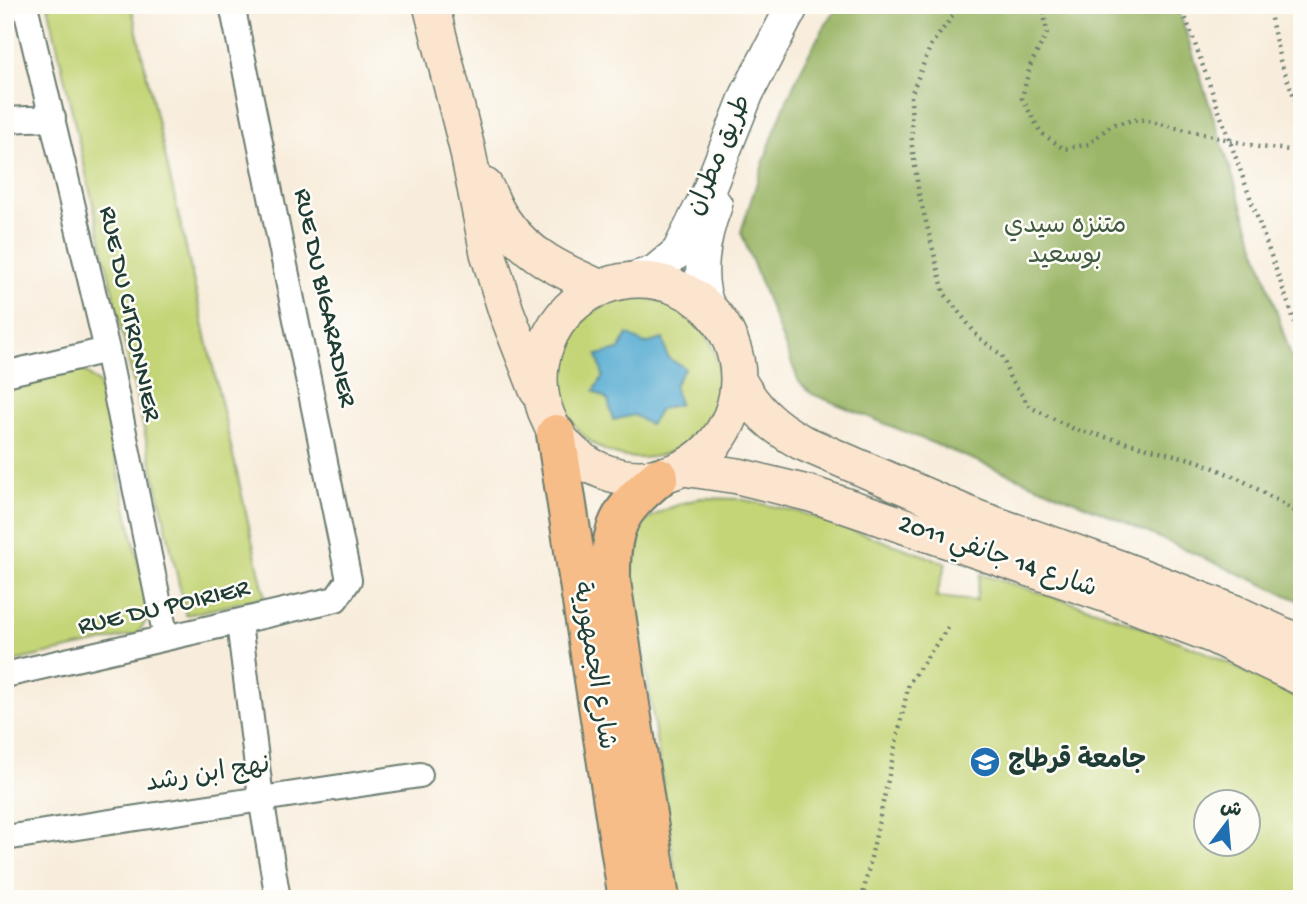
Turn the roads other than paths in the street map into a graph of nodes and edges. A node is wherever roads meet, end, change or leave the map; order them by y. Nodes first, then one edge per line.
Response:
1 (25, 5) edge
2 (232, 5) edge
3 (431, 5) edge
4 (793, 5) edge
5 (810, 5) edge
6 (54, 118) junction
7 (5, 120) edge
8 (467, 148) junction
9 (613, 284) junction
10 (712, 312) junction
11 (107, 350) junction
12 (5, 374) edge
13 (738, 380) junction
14 (550, 418) junction
15 (671, 472) junction
16 (336, 599) joint
17 (239, 623) junction
18 (166, 638) junction
19 (1302, 644) edge
20 (5, 675) edge
21 (1302, 678) edge
22 (421, 775) dead end
23 (261, 798) junction
24 (5, 838) edge
25 (278, 899) edge
26 (628, 899) edge
27 (660, 899) edge

1 - 6 street, RUE DU CITRONNIER
2 - 16 street, RUE DU BIGARADIER
3 - 8 main road, شارع الجمهورية
4 - 9 street, طريق مطران
5 - 10 street, طريق مطران
6 - 7 street
6 - 11 street, RUE DU CITRONNIER
8 - 9 main road, شارع الجمهورية
8 - 14 main road, شارع الجمهورية
9 - 10 main road
9 - 14 main road
10 - 13 main road
11 - 12 street
11 - 18 street, RUE DU CITRONNIER
13 - 15 main road
13 - 19 main road, شارع 14 جانفي 2011
14 - 15 main road
14 - 26 highway, شارع الجمهورية
15 - 21 main road, شارع 14 جانفي 2011
15 - 27 highway, شارع الجمهورية
16 - 17 street, RUE DU POIRIER
17 - 18 street, RUE DU POIRIER
17 - 23 street
18 - 20 street, RUE DU POIRIER
22 - 23 street, نهج ابن رشد
23 - 24 street, نهج ابن رشد
23 - 25 street

